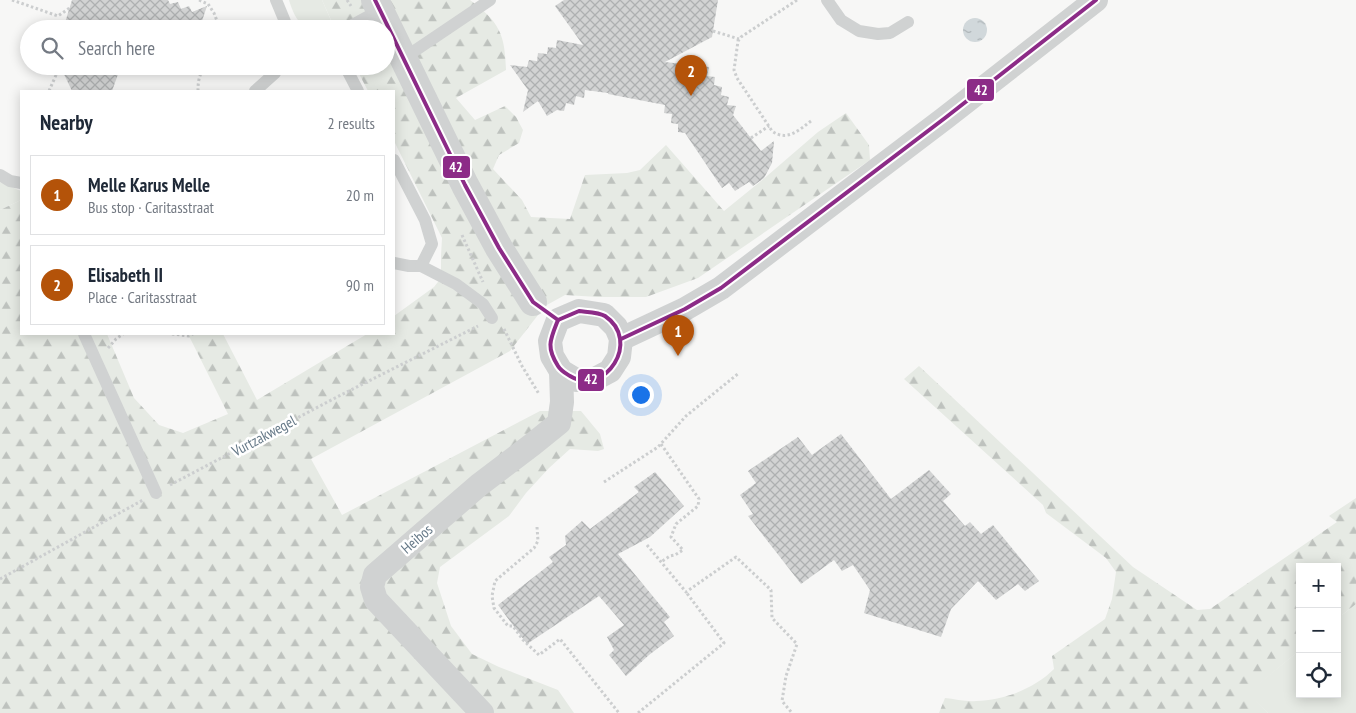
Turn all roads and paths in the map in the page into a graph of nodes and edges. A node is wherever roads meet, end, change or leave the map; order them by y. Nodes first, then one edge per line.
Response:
1 (12, 0) edge
2 (199, 0) edge
3 (276, 0) edge
4 (490, 0) edge
5 (797, 0) edge
6 (826, 0) edge
7 (1096, 0) edge
8 (377, 5) edge
9 (71, 7) dead end
10 (217, 20) edge
11 (284, 20) edge
12 (357, 20) edge
13 (385, 20) edge
14 (908, 22) dead end
15 (713, 32) dead end
16 (739, 39) junction
17 (395, 40) edge
18 (404, 58) junction
19 (56, 75) edge
20 (200, 75) edge
21 (273, 75) edge
22 (350, 75) edge
23 (49, 90) edge
24 (198, 90) edge
25 (256, 90) edge
26 (357, 90) edge
27 (811, 122) dead end
28 (769, 126) junction
29 (751, 138) dead end
30 (395, 162) edge
31 (0, 175) edge
32 (20, 183) edge
33 (461, 233) dead end
34 (395, 263) edge
35 (421, 266) junction
36 (484, 284) dead end
37 (533, 302) joint
38 (495, 318) junction
39 (558, 320) junction
40 (84, 335) edge
41 (621, 339) junction
42 (560, 371) junction
43 (739, 373) dead end
44 (562, 402) junction
45 (661, 444) junction
46 (604, 482) dead end
47 (156, 493) junction
48 (537, 527) dead end
49 (647, 545) dead end
50 (661, 562) junction
51 (0, 579) edge
52 (686, 592) junction
53 (482, 713) edge
54 (618, 713) edge
55 (638, 713) edge
56 (792, 713) edge

1 - 9 path
2 - 10 path
3 - 11 lane
4 - 18 lane
5 - 16 path
6 - 14 lane
7 - 41 street
8 - 12 lane
8 - 13 street
15 - 16 path
16 - 28 path
17 - 18 street
18 - 37 street
19 - 23 path
20 - 24 path
21 - 25 lane
22 - 26 lane
27 - 28 path
28 - 29 path
30 - 35 lane
31 - 32 lane
33 - 36 path
34 - 35 lane
35 - 38 lane
37 - 39 street
38 - 44 path
38 - 47 path, Vurtzakwegel
39 - 41 street
39 - 42 street
40 - 47 lane
41 - 42 street
42 - 44 street, Heibos
43 - 45 path
44 - 53 street, Heibos
45 - 46 path
45 - 50 path
47 - 51 path, Vurtzakwegel
48 - 54 path
49 - 50 path
50 - 52 path
52 - 55 path
52 - 56 path

